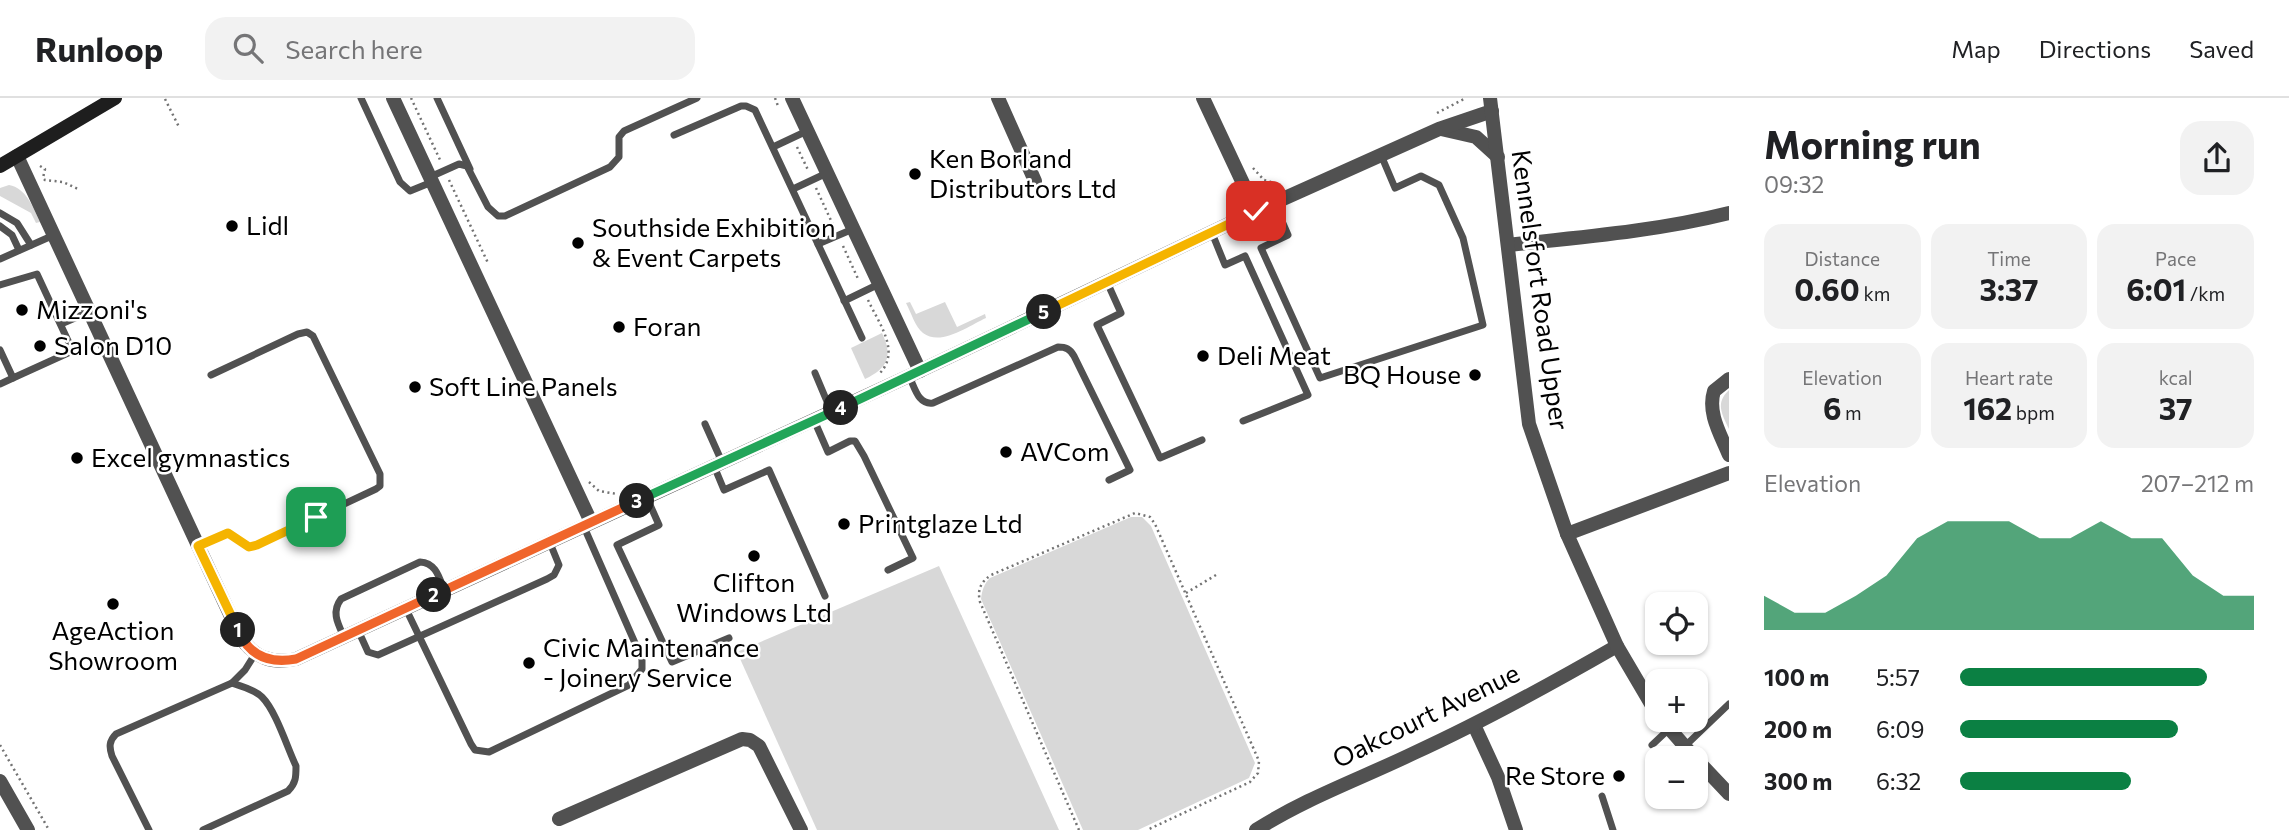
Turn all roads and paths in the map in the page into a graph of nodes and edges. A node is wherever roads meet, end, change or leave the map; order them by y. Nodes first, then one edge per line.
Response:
1 (115, 98) edge
2 (361, 98) edge
3 (393, 98) edge
4 (411, 98) edge
5 (437, 98) edge
6 (697, 98) edge
7 (775, 98) edge
8 (792, 98) edge
9 (998, 98) edge
10 (1203, 98) edge
11 (1466, 98) edge
12 (165, 99) edge
13 (1491, 104) edge
14 (780, 110) dead end
15 (1435, 114) dead end
16 (179, 127) dead end
17 (1439, 129) junction
18 (807, 131) junction
19 (674, 135) dead end
20 (793, 138) junction
21 (774, 147) junction
22 (1381, 155) junction
23 (17, 156) junction
24 (1498, 157) junction
25 (1249, 159) dead end
26 (0, 166) edge
27 (40, 166) dead end
28 (445, 170) junction
29 (472, 173) junction
30 (827, 173) junction
31 (431, 180) junction
32 (813, 180) junction
33 (1035, 181) dead end
34 (1283, 184) dead end
35 (78, 189) dead end
36 (793, 189) junction
37 (1274, 203) junction
38 (1256, 211) junction
39 (0, 213) edge
40 (1729, 213) edge
41 (0, 226) edge
42 (853, 229) junction
43 (1212, 233) junction
44 (54, 235) junction
45 (838, 236) junction
46 (818, 244) junction
47 (31, 245) junction
48 (1508, 245) junction
49 (19, 250) junction
50 (0, 259) edge
51 (490, 267) dead end
52 (1107, 282) junction
53 (879, 284) junction
54 (0, 285) edge
55 (864, 291) junction
56 (844, 301) junction
57 (89, 312) junction
58 (61, 324) junction
59 (862, 338) dead end
60 (0, 350) edge
61 (815, 373) dead end
62 (878, 374) dead end
63 (915, 374) junction
64 (211, 375) dead end
65 (13, 378) junction
66 (1729, 379) edge
67 (0, 384) edge
68 (831, 412) junction
69 (814, 420) junction
70 (1243, 421) dead end
71 (705, 424) dead end
72 (1202, 440) dead end
73 (1729, 455) edge
74 (718, 464) junction
75 (1729, 473) edge
76 (1109, 480) dead end
77 (589, 482) dead end
78 (622, 493) dead end
79 (647, 497) junction
80 (588, 524) junction
81 (1567, 534) junction
82 (549, 542) junction
83 (198, 546) junction
84 (888, 570) dead end
85 (1216, 575) dead end
86 (444, 590) junction
87 (1186, 593) junction
88 (824, 596) dead end
89 (405, 608) junction
90 (358, 630) junction
91 (344, 637) junction
92 (420, 637) junction
93 (729, 638) dead end
94 (1617, 646) junction
95 (255, 654) junction
96 (232, 684) junction
97 (1645, 694) edge
98 (1729, 704) edge
99 (1474, 725) junction
100 (1660, 732) edge
101 (1671, 732) edge
102 (0, 745) edge
103 (1651, 746) dead end
104 (1682, 746) edge
105 (1704, 746) edge
106 (1708, 774) edge
107 (0, 782) edge
108 (1729, 794) edge
109 (1602, 796) dead end
110 (559, 819) dead end
111 (28, 830) edge
112 (49, 830) edge
113 (149, 830) edge
114 (203, 830) edge
115 (801, 830) edge
116 (1079, 830) edge
117 (1147, 830) edge
118 (1255, 830) edge
119 (1516, 830) edge
120 (1613, 830) edge

1 - 23 main road
2 - 31 lane
3 - 31 street
4 - 28 path
5 - 29 lane
6 - 29 lane
7 - 14 path
8 - 18 street
9 - 33 street
10 - 38 street
11 - 15 path
12 - 16 path
13 - 17 street
13 - 24 street, Kennelsfort Road Upper
17 - 22 street
17 - 24 street
18 - 20 lane
18 - 30 street
19 - 21 lane
20 - 21 lane
20 - 32 path
21 - 36 lane
22 - 37 street
22 - 37 lane
23 - 26 main road
23 - 44 street
24 - 48 street, Kennelsfort Road Upper
25 - 34 path
27 - 35 path
28 - 29 lane
28 - 31 lane
28 - 51 path
30 - 32 lane
30 - 42 street
31 - 80 street
32 - 36 lane
32 - 45 path
36 - 46 lane
37 - 38 street
38 - 43 street
39 - 47 lane
40 - 48 street
41 - 49 lane
42 - 45 lane
42 - 53 street
43 - 52 street
43 - 70 lane
44 - 47 lane
44 - 57 street
45 - 46 lane
45 - 55 path
46 - 56 lane
47 - 49 lane
48 - 81 street, Kennelsfort Road Upper
49 - 50 lane
52 - 63 street
52 - 72 lane
53 - 55 lane
53 - 63 street
54 - 58 lane
55 - 56 lane
55 - 62 path
56 - 59 lane
57 - 58 lane
57 - 83 street
58 - 65 lane
60 - 65 lane
61 - 68 lane
63 - 68 street
63 - 76 lane
64 - 83 lane
65 - 67 lane
66 - 73 street
68 - 69 street
69 - 74 street
69 - 84 lane
71 - 74 lane
74 - 79 street
74 - 88 lane
75 - 81 street
77 - 78 path
79 - 80 street
79 - 93 lane
80 - 82 street
80 - 92 lane
81 - 94 street, Kennelsfort Road Upper
82 - 86 street
82 - 92 lane
83 - 95 street
85 - 87 path
86 - 89 street
86 - 91 lane
87 - 116 path
87 - 117 path
89 - 90 street
89 - 92 lane
90 - 91 street
90 - 92 lane
91 - 95 street
94 - 97 street, Kennelsfort Road Upper
94 - 99 street, Oakcourt Avenue
95 - 96 lane
96 - 113 lane
96 - 114 lane
98 - 105 lane
99 - 118 street, Oakcourt Avenue
99 - 119 street
100 - 103 lane
101 - 104 street
102 - 112 path
106 - 108 street
107 - 111 street
109 - 120 lane
110 - 115 street

